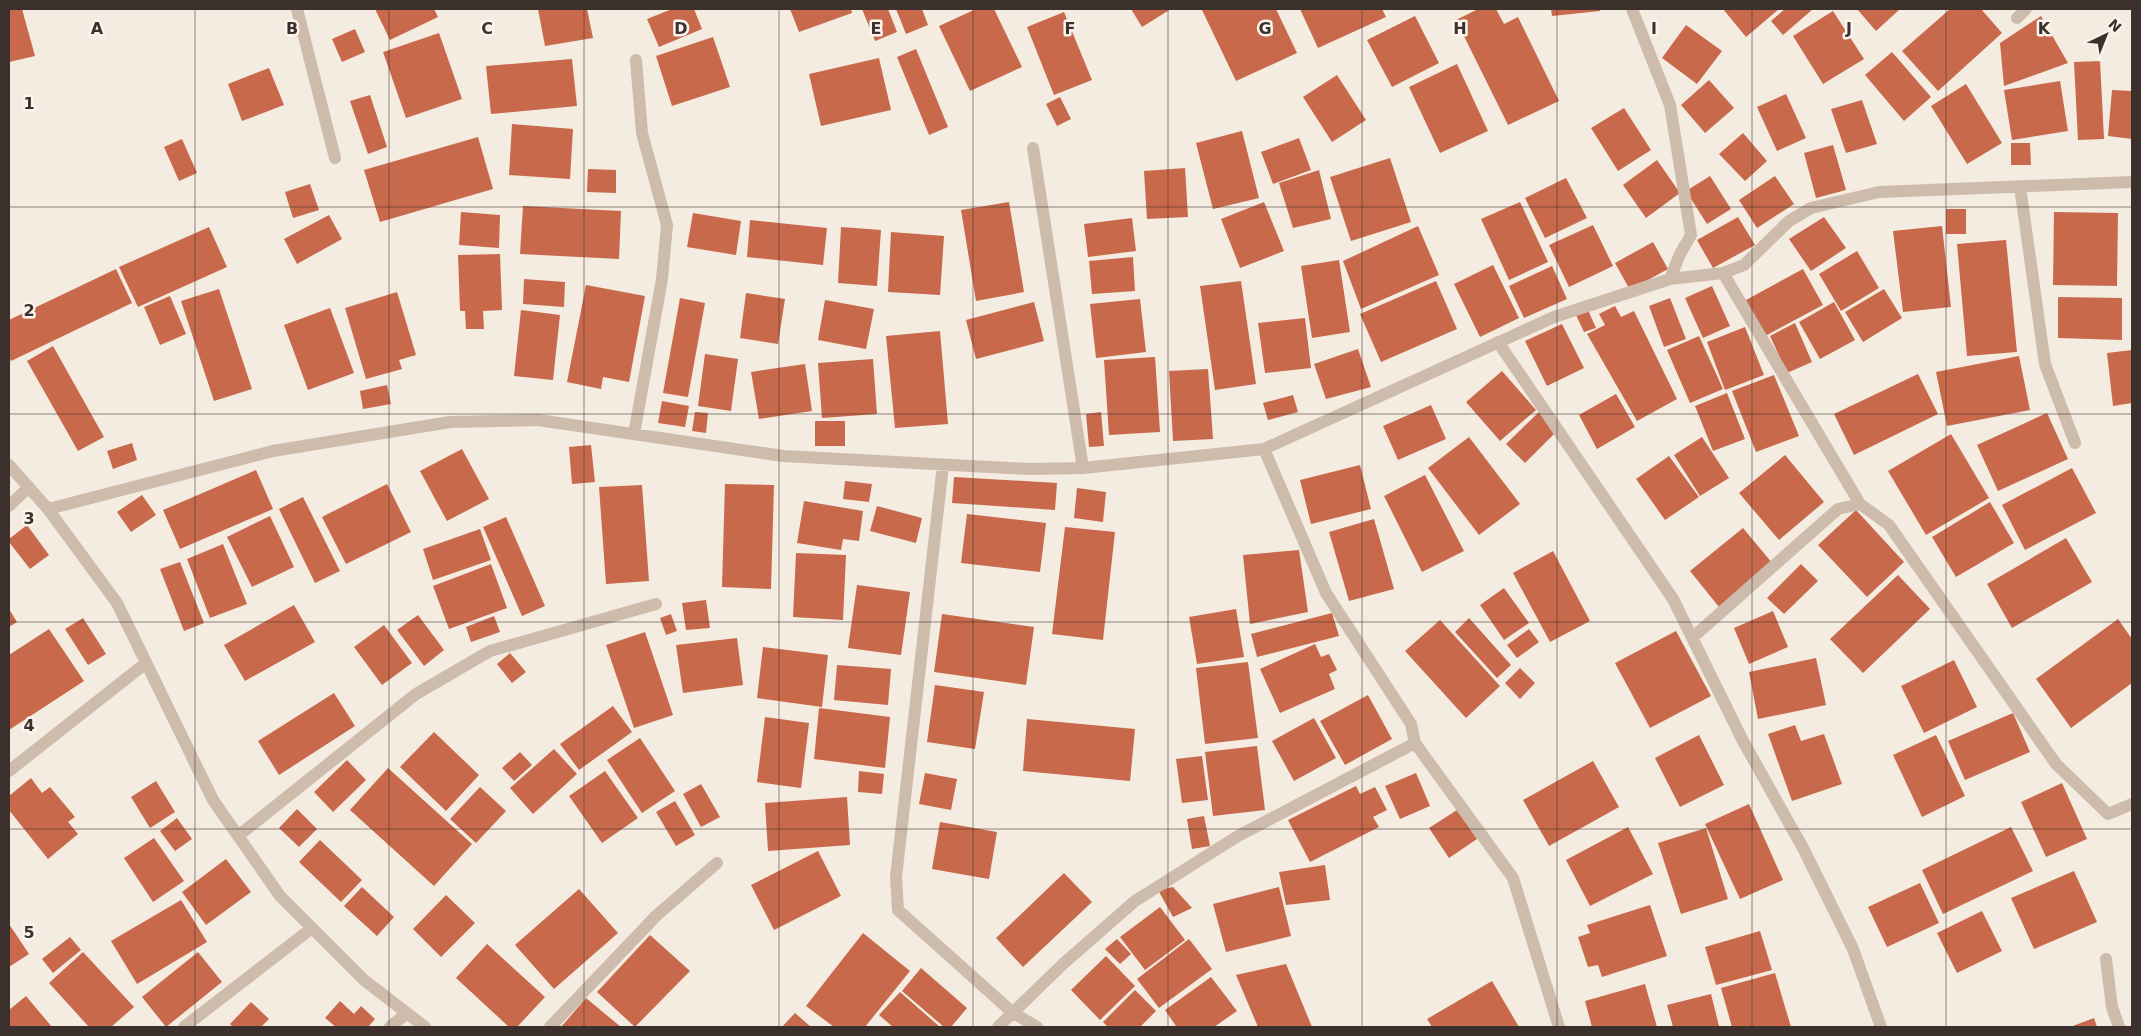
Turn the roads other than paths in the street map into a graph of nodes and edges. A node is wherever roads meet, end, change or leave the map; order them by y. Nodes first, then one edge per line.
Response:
1 (297, 9) edge
2 (1632, 9) edge
3 (636, 60) dead end
4 (1033, 148) dead end
5 (335, 158) dead end
6 (2132, 182) edge
7 (2020, 187) junction
8 (1723, 273) junction
9 (1670, 280) junction
10 (1498, 342) junction
11 (634, 434) junction
12 (2075, 443) dead end
13 (1264, 449) junction
14 (942, 464) junction
15 (9, 465) edge
16 (1083, 468) junction
17 (29, 487) junction
18 (1860, 504) junction
19 (9, 506) edge
20 (48, 509) junction
21 (656, 604) dead end
22 (1692, 638) junction
23 (146, 663) junction
24 (1415, 743) junction
25 (9, 771) edge
26 (2132, 804) edge
27 (238, 836) junction
28 (717, 863) dead end
29 (312, 928) junction
30 (2106, 958) dead end
31 (1012, 1012) junction
32 (407, 1013) junction
33 (184, 1027) edge
34 (390, 1027) edge
35 (425, 1027) edge
36 (550, 1027) edge
37 (998, 1027) edge
38 (1037, 1027) edge
39 (1559, 1027) edge
40 (1880, 1027) edge
41 (2119, 1027) edge

1 - 5 street
2 - 9 street
3 - 11 street
4 - 16 street
6 - 7 street
7 - 8 street
7 - 12 street
8 - 9 street
8 - 18 street
9 - 10 street
10 - 13 street
10 - 22 street
11 - 14 street
11 - 20 street
13 - 16 street
13 - 24 street
14 - 16 street
14 - 31 street
15 - 17 street
17 - 19 street
17 - 20 street
18 - 22 street
18 - 26 street
20 - 23 street
21 - 27 street
22 - 40 street
23 - 25 street
23 - 27 street
24 - 31 street
24 - 39 street
27 - 29 street
28 - 36 street
29 - 32 street
29 - 33 street
30 - 41 street
31 - 37 street
31 - 38 street
32 - 34 street
32 - 35 street

